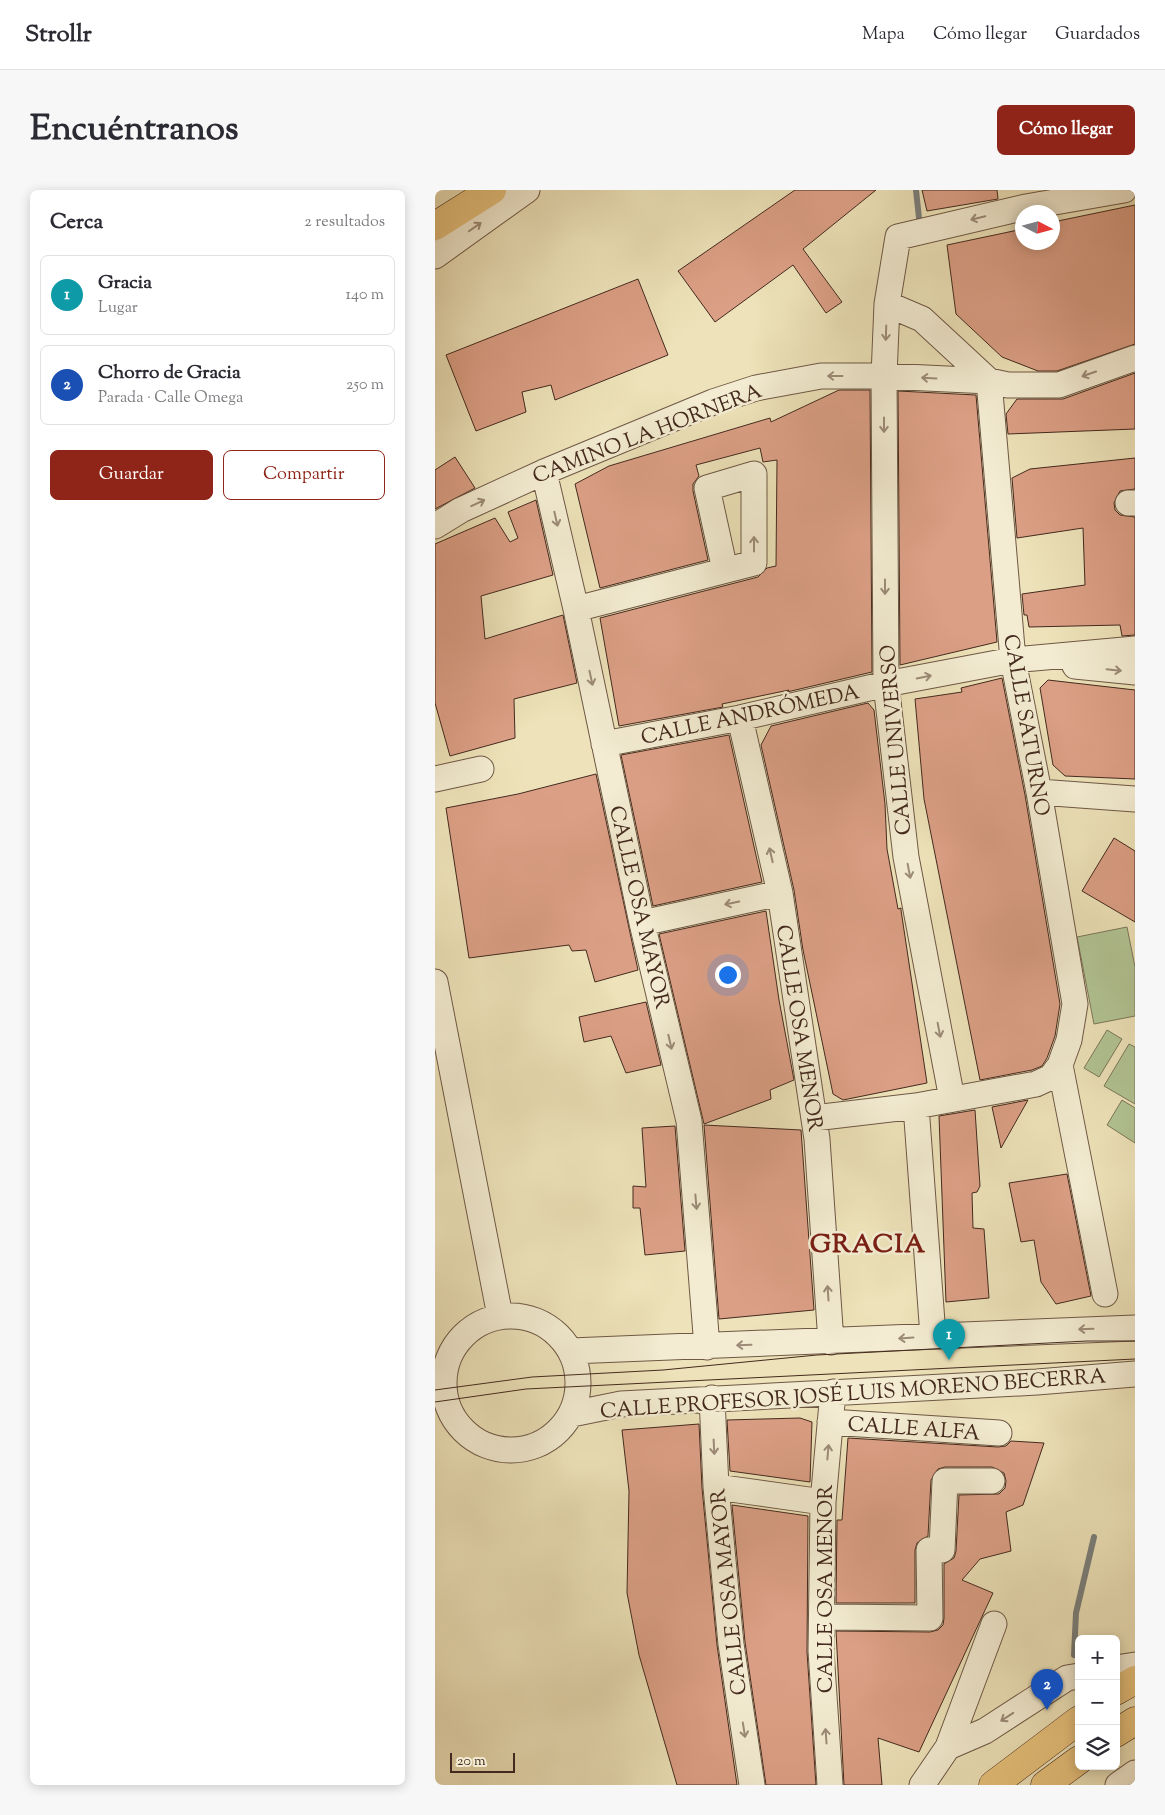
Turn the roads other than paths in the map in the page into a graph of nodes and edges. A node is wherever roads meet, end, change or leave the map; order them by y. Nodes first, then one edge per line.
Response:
1 (492, 190) edge
2 (527, 190) edge
3 (1124, 190) edge
4 (1027, 198) edge
5 (435, 226) edge
6 (435, 256) edge
7 (887, 304) junction
8 (1135, 358) edge
9 (884, 376) junction
10 (989, 381) junction
11 (544, 472) junction
12 (435, 526) edge
13 (725, 570) dead end
14 (577, 609) junction
15 (1135, 649) edge
16 (1013, 660) junction
17 (1135, 672) edge
18 (886, 684) junction
19 (740, 718) junction
20 (604, 744) junction
21 (481, 769) dead end
22 (435, 779) edge
23 (1039, 792) junction
24 (1135, 799) edge
25 (780, 893) junction
26 (642, 923) junction
27 (435, 982) edge
28 (1061, 1065) junction
29 (952, 1099) junction
30 (916, 1106) junction
31 (814, 1118) junction
32 (1105, 1294) dead end
33 (499, 1316) junction
34 (1135, 1328) edge
35 (933, 1336) junction
36 (831, 1342) junction
37 (707, 1347) junction
38 (571, 1351) junction
39 (440, 1369) edge
40 (1135, 1374) edge
41 (833, 1392) junction
42 (712, 1398) junction
43 (572, 1414) junction
44 (445, 1421) edge
45 (830, 1422) junction
46 (999, 1433) dead end
47 (992, 1481) dead end
48 (716, 1487) junction
49 (823, 1502) junction
50 (831, 1617) dead end
51 (995, 1624) dead end
52 (1135, 1665) edge
53 (1120, 1667) edge
54 (1075, 1677) edge
55 (1135, 1680) edge
56 (1120, 1689) edge
57 (1135, 1721) edge
58 (1075, 1723) edge
59 (1120, 1730) edge
60 (948, 1747) junction
61 (1075, 1763) edge
62 (1135, 1773) edge
63 (752, 1785) edge
64 (829, 1785) edge
65 (922, 1785) edge
66 (993, 1785) edge
67 (1045, 1785) edge
68 (1118, 1785) edge

1 - 5 main road
6 -> 2 street
3 - 4 street
4 -> 7 street, CALLE UNIVERSO
7 -> 9 street, CALLE UNIVERSO
7 - 10 street
8 -> 10 street, CAMINO LA HORNERA
10 -> 9 street, CAMINO LA HORNERA
9 -> 11 street, CAMINO LA HORNERA
9 -> 18 street, CALLE UNIVERSO
10 - 16 street, CALLE SATURNO
12 -> 11 street, CAMINO LA HORNERA
11 -> 14 street, CALLE OSA MAYOR
13 - 14 street
14 -> 20 street, CALLE OSA MAYOR
15 - 16 street, CALLE ANDRÓMEDA
16 -> 17 street, CALLE ANDRÓMEDA
18 -> 16 street, CALLE ANDRÓMEDA
16 - 23 street, CALLE SATURNO
18 - 19 street, CALLE ANDRÓMEDA
18 -> 29 street, CALLE UNIVERSO
19 - 20 street, CALLE ANDRÓMEDA
25 -> 19 street, CALLE OSA MENOR
20 - 26 street, CALLE OSA MAYOR
21 - 22 street
23 - 24 street
23 - 28 street, CALLE SATURNO
25 -> 26 street
25 - 31 street, CALLE OSA MENOR
26 -> 37 street, CALLE OSA MAYOR
27 - 33 street
28 - 29 street
28 - 32 street
29 - 30 street
30 - 31 street
30 - 35 street
36 -> 31 street, CALLE OSA MENOR
33 - 38 street
33 - 39 street
34 -> 35 street
35 -> 36 street
36 -> 37 street
37 - 38 street
38 - 43 street
39 - 44 street
40 - 41 street, CALLE PROFESOR JOSÉ LUIS MORENO BECERRA
41 - 42 street, CALLE PROFESOR JOSÉ LUIS MORENO BECERRA
41 - 45 street, CALLE OSA MENOR
42 - 43 street, CALLE PROFESOR JOSÉ LUIS MORENO BECERRA
42 -> 48 street, CALLE OSA MAYOR
43 - 44 street
45 - 46 street, CALLE ALFA
49 -> 45 street, CALLE OSA MENOR
47 - 50 street
48 - 49 street
48 -> 63 street, CALLE OSA MAYOR
64 -> 49 street, CALLE OSA MENOR
51 - 60 street
52 - 53 street
54 -> 60 street
55 - 56 main road
57 - 59 main road
58 - 66 main road
60 - 65 street
61 - 67 main road
62 - 68 street

